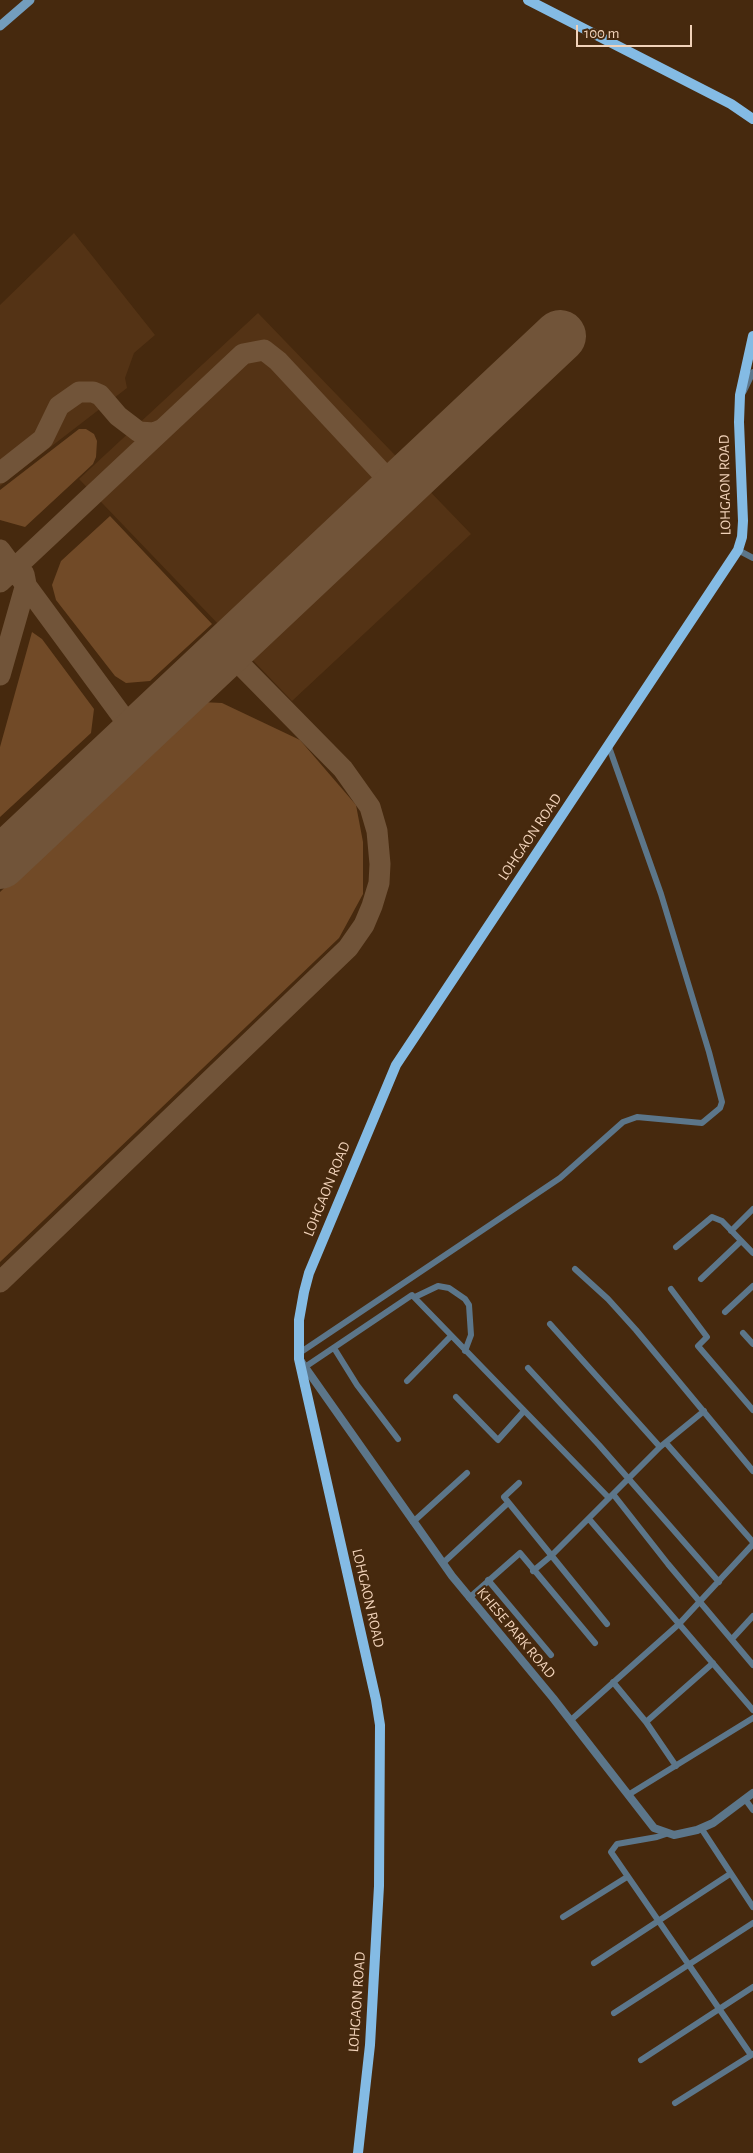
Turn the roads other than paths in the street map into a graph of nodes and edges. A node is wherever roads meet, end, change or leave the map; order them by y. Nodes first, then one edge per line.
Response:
1 (21, 0) edge
2 (30, 0) edge
3 (528, 0) edge
4 (0, 18) edge
5 (0, 26) edge
6 (753, 119) edge
7 (753, 336) edge
8 (753, 372) edge
9 (740, 395) junction
10 (738, 550) junction
11 (753, 558) edge
12 (609, 747) junction
13 (753, 1209) edge
14 (731, 1230) junction
15 (741, 1241) junction
16 (676, 1247) dead end
17 (753, 1253) edge
18 (575, 1269) dead end
19 (701, 1279) dead end
20 (753, 1286) edge
21 (671, 1289) dead end
22 (415, 1297) junction
23 (724, 1312) dead end
24 (550, 1324) dead end
25 (743, 1333) dead end
26 (450, 1337) junction
27 (753, 1344) edge
28 (334, 1348) junction
29 (465, 1352) junction
30 (301, 1360) junction
31 (528, 1368) dead end
32 (407, 1381) dead end
33 (456, 1397) dead end
34 (753, 1410) edge
35 (704, 1411) junction
36 (524, 1412) junction
37 (398, 1439) dead end
38 (663, 1445) junction
39 (753, 1471) edge
40 (466, 1473) dead end
41 (628, 1479) junction
42 (519, 1483) dead end
43 (611, 1496) junction
44 (508, 1503) junction
45 (589, 1519) junction
46 (413, 1522) junction
47 (753, 1543) edge
48 (551, 1556) junction
49 (442, 1563) junction
50 (533, 1571) junction
51 (488, 1580) junction
52 (719, 1582) junction
53 (469, 1598) junction
54 (701, 1603) junction
55 (753, 1616) edge
56 (607, 1624) dead end
57 (679, 1624) junction
58 (732, 1639) junction
59 (595, 1644) dead end
60 (551, 1656) dead end
61 (713, 1663) junction
62 (753, 1665) edge
63 (613, 1682) junction
64 (753, 1710) edge
65 (753, 1718) edge
66 (571, 1720) junction
67 (646, 1722) junction
68 (676, 1766) junction
69 (753, 1793) edge
70 (628, 1795) junction
71 (745, 1799) junction
72 (753, 1810) edge
73 (701, 1828) junction
74 (666, 1834) junction
75 (730, 1874) junction
76 (627, 1877) junction
77 (753, 1906) edge
78 (563, 1917) dead end
79 (658, 1920) junction
80 (753, 1923) edge
81 (594, 1963) dead end
82 (690, 1965) junction
83 (753, 1986) edge
84 (719, 2008) junction
85 (614, 2013) dead end
86 (752, 2054) edge
87 (641, 2060) dead end
88 (675, 2103) dead end
89 (358, 2153) edge

1 - 4 main road
2 - 5 main road
3 - 6 main road
7 - 9 main road, LOHGAON ROAD
8 - 9 street
9 - 10 main road, LOHGAON ROAD
10 - 11 street
10 - 12 main road, LOHGAON ROAD
12 - 30 main road, LOHGAON ROAD
12 - 30 street
13 - 14 street
14 - 15 street
14 - 16 street
15 - 17 street
15 - 19 street
18 - 35 street
20 - 23 street
21 - 34 street
22 - 26 street
22 - 28 street
22 - 29 street
24 - 38 street
25 - 27 street
26 - 29 street
26 - 32 street
28 - 30 street
28 - 37 street
29 - 36 street
30 - 46 street, KHESE PARK ROAD
30 - 89 main road, LOHGAON ROAD
31 - 41 street
33 - 36 street
35 - 38 street
35 - 39 street
36 - 43 street
38 - 41 street
38 - 47 street
40 - 46 street
41 - 43 street
41 - 52 street
42 - 44 street
43 - 45 street
43 - 54 street
44 - 48 street
44 - 49 street
45 - 48 street
45 - 57 street
46 - 49 street, KHESE PARK ROAD
47 - 52 street
48 - 50 street
48 - 56 street
49 - 53 street, KHESE PARK ROAD
50 - 51 street
50 - 59 street
51 - 53 street
51 - 60 street
52 - 54 street
53 - 66 street, KHESE PARK ROAD
54 - 57 street
54 - 58 street
55 - 58 street
57 - 61 street
57 - 63 street
58 - 62 street
61 - 64 street
61 - 67 street
63 - 66 street
63 - 67 street
65 - 68 street
66 - 70 street, KHESE PARK ROAD
67 - 68 street
68 - 70 street
69 - 71 street
70 - 74 street, KHESE PARK ROAD
71 - 72 street
71 - 73 street
73 - 74 street
73 - 75 street
74 - 76 street
75 - 77 street
75 - 79 street
76 - 78 street
76 - 79 street
79 - 81 street
79 - 82 street
80 - 82 street
82 - 84 street
82 - 85 street
83 - 84 street
84 - 86 street
84 - 87 street
86 - 88 street

